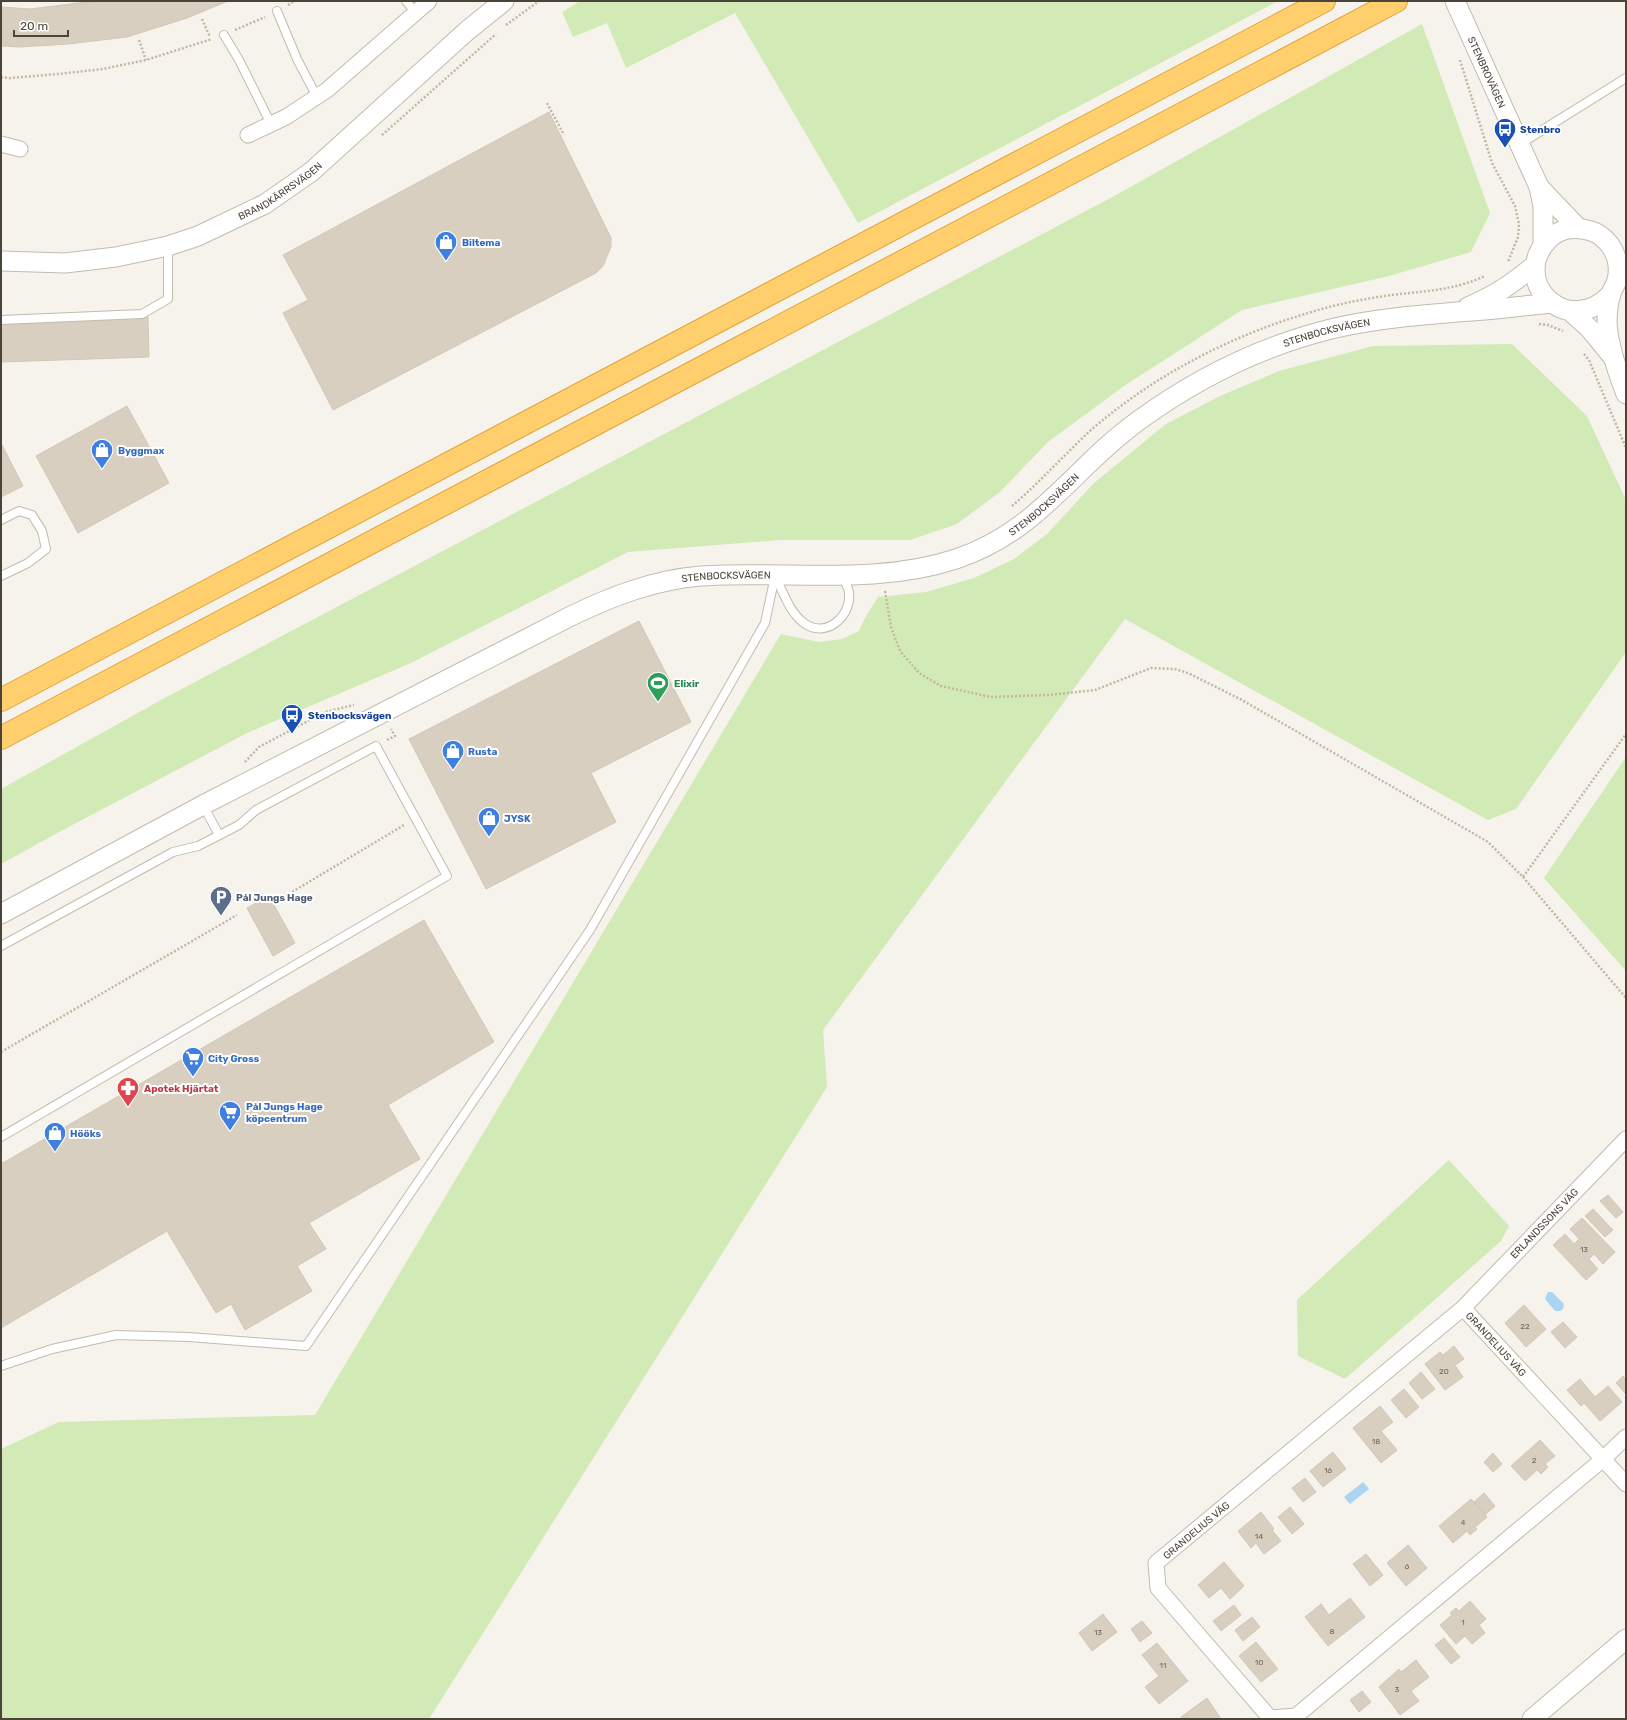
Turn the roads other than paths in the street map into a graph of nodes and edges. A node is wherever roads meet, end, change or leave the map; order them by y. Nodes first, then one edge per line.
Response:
1 (406, 1) edge
2 (429, 1) edge
3 (504, 1) edge
4 (1324, 1) edge
5 (1396, 1) edge
6 (1455, 1) edge
7 (277, 11) road end
8 (416, 13) junction
9 (224, 35) road end
10 (1626, 78) edge
11 (317, 97) junction
12 (271, 124) junction
13 (248, 134) dead end
14 (1, 144) edge
15 (1519, 145) junction
16 (20, 149) dead end
17 (1539, 187) junction
18 (1578, 228) junction
19 (1543, 244) junction
20 (168, 246) junction
21 (1, 261) edge
22 (1535, 265) junction
23 (1611, 294) junction
24 (1562, 307) junction
25 (1458, 311) junction
26 (1, 320) edge
27 (1612, 356) junction
28 (1626, 394) edge
29 (1, 520) edge
30 (842, 575) junction
31 (1, 576) edge
32 (776, 576) junction
33 (1, 700) edge
34 (1, 738) edge
35 (203, 805) junction
36 (219, 835) junction
37 (1, 914) edge
38 (1, 946) edge
39 (1, 1137) edge
40 (1626, 1139) edge
41 (1463, 1308) junction
42 (1, 1366) edge
43 (1626, 1437) edge
44 (1602, 1460) junction
45 (1626, 1484) edge
46 (1626, 1639) edge
47 (1532, 1719) edge

1 - 8 lane
2 - 8 street
3 - 20 street, BRANDKÄRRSVÄGEN
4 - 33 highway
5 - 34 highway
6 - 15 street, STENBROVÄGEN
7 - 11 lane
8 - 11 street
9 - 12 lane
10 - 15 lane
11 - 12 street
12 - 13 street
14 - 16 street
15 - 17 street, STENBROVÄGEN
17 - 18 street, STENBROVÄGEN
17 - 19 street, STENBROVÄGEN
18 - 19 street, STENBROVÄGEN
18 - 23 street, STENBROVÄGEN
19 - 22 street, STENBROVÄGEN
20 - 21 street, BRANDKÄRRSVÄGEN
20 - 26 lane
22 - 24 street, STENBROVÄGEN
22 - 25 street, STENBOCKSVÄGEN
23 - 24 street
23 - 27 street, STENBROVÄGEN
24 - 25 street, STENBOCKSVÄGEN
24 - 27 street, STENBROVÄGEN
25 - 30 street, STENBOCKSVÄGEN
27 - 28 street, STENBROVÄGEN
29 - 31 lane
30 - 32 street, STENBOCKSVÄGEN
30 - 32 lane
32 - 35 street, STENBOCKSVÄGEN
32 - 42 lane
35 - 36 lane
35 - 37 street, STENBOCKSVÄGEN
36 - 38 lane
36 - 39 lane
40 - 41 street, ERLANDSSONS VÄG
41 - 44 street, GRANDELIUS VÄG
41 - 44 street, GRANDELIUS VÄG
43 - 44 street
44 - 45 street, GRANDELIUS VÄG
46 - 47 street

